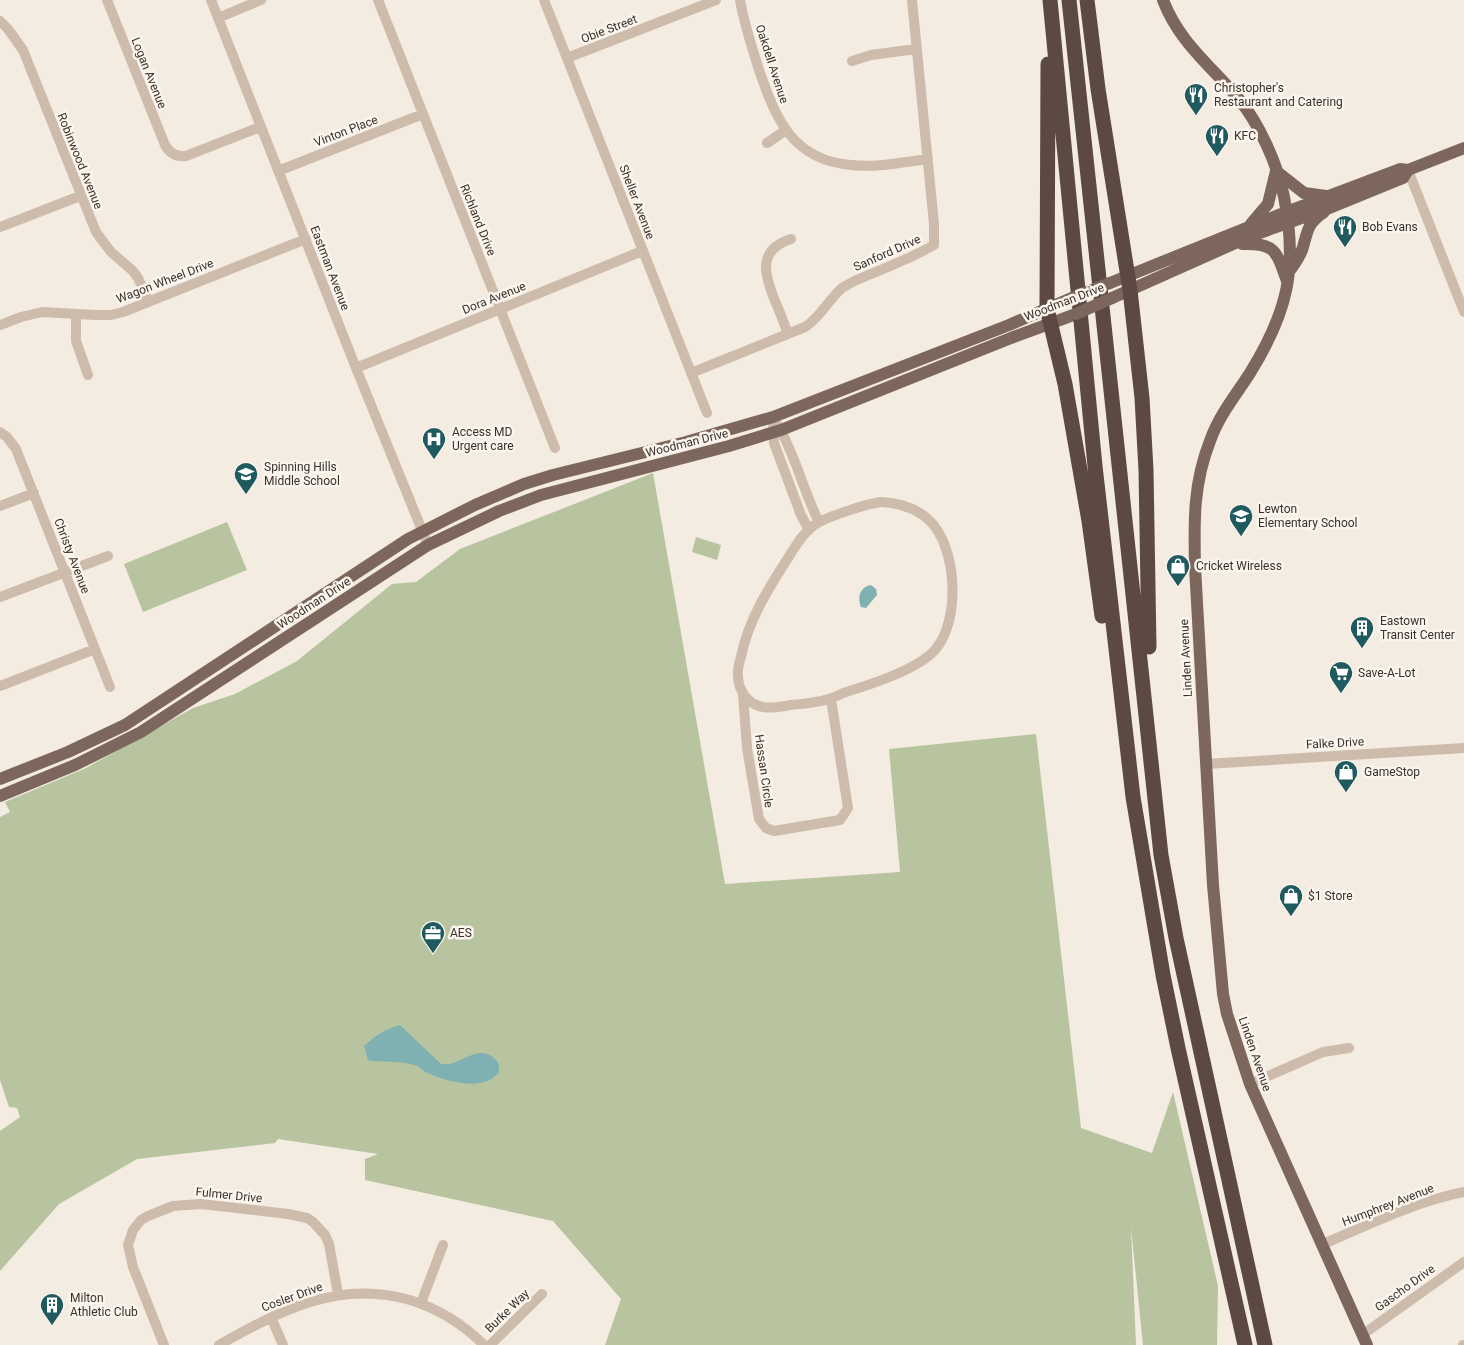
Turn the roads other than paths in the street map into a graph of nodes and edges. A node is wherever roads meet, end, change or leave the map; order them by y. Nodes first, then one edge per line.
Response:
1 (107, 0) edge
2 (211, 0) edge
3 (261, 0) edge
4 (378, 0) edge
5 (544, 0) edge
6 (716, 0) edge
7 (740, 0) edge
8 (912, 0) edge
9 (1046, 0) edge
10 (1050, 0) edge
11 (1069, 0) edge
12 (1086, 0) edge
13 (1166, 1) edge
14 (218, 18) junction
15 (0, 21) edge
16 (916, 49) junction
17 (567, 58) junction
18 (852, 61) dead end
19 (423, 114) junction
20 (260, 127) junction
21 (786, 130) junction
22 (767, 143) dead end
23 (1464, 148) edge
24 (928, 159) junction
25 (1408, 170) junction
26 (278, 171) junction
27 (1276, 171) junction
28 (80, 196) junction
29 (1327, 203) junction
30 (1286, 217) junction
31 (0, 227) edge
32 (1247, 228) junction
33 (306, 239) junction
34 (791, 239) dead end
35 (1234, 244) junction
36 (642, 251) junction
37 (1289, 277) junction
38 (1128, 283) junction
39 (148, 302) junction
40 (500, 310) junction
41 (1464, 312) edge
42 (76, 314) junction
43 (1049, 316) junction
44 (0, 325) edge
45 (788, 334) junction
46 (356, 368) junction
47 (691, 373) junction
48 (88, 375) dead end
49 (707, 413) dead end
50 (773, 417) junction
51 (777, 431) junction
52 (3, 434) edge
53 (555, 448) dead end
54 (34, 493) junction
55 (0, 506) edge
56 (819, 522) junction
57 (809, 530) junction
58 (422, 532) junction
59 (428, 545) junction
60 (108, 556) dead end
61 (65, 572) junction
62 (0, 597) edge
63 (95, 649) junction
64 (0, 686) edge
65 (110, 687) dead end
66 (744, 694) junction
67 (831, 699) junction
68 (1148, 726) junction
69 (1464, 748) edge
70 (1206, 764) junction
71 (0, 779) edge
72 (0, 796) edge
73 (1132, 797) junction
74 (1349, 1048) dead end
75 (1250, 1084) junction
76 (1464, 1192) edge
77 (443, 1245) dead end
78 (1321, 1245) junction
79 (1464, 1262) edge
80 (338, 1294) junction
81 (542, 1294) dead end
82 (421, 1303) junction
83 (271, 1317) junction
84 (1364, 1340) edge
85 (164, 1345) edge
86 (219, 1345) edge
87 (283, 1345) edge
88 (484, 1345) edge
89 (490, 1345) edge
90 (1245, 1345) edge
91 (1265, 1345) edge

1 - 20 street, Logan Avenue
2 - 14 street, Eastman Avenue
3 - 14 street
4 - 19 street, Richland Drive
5 - 17 street, Sheller Avenue
6 - 17 street, Obie Street
7 - 21 street, Oakdell Avenue
8 - 16 street, Sanford Drive
9 - 43 highway
10 - 73 highway
11 - 68 highway
12 - 38 highway
13 - 27 main road, Linden Avenue
14 - 20 street, Eastman Avenue
15 - 28 street, Robinwood Avenue
16 - 18 street
16 - 24 street, Sanford Drive
17 - 36 street, Sheller Avenue
19 - 26 street, Vinton Place
19 - 40 street, Richland Drive
20 - 26 street, Eastman Avenue
21 - 22 street
21 - 24 street, Oakdell Avenue
23 - 25 main road, Woodman Drive
24 - 45 street, Sanford Drive
25 - 29 main road, Woodman Drive
25 - 41 street
26 - 33 street, Eastman Avenue
27 - 29 main road
27 - 30 main road, Linden Avenue
27 - 32 main road
28 - 31 street
28 - 39 street, Robinwood Avenue
29 - 30 main road, Woodman Drive
29 - 37 main road
30 - 32 main road, Woodman Drive
30 - 35 main road, Woodman Drive
30 - 37 main road, Linden Avenue
32 - 38 main road, Woodman Drive
33 - 39 street, Wagon Wheel Drive
33 - 46 street, Eastman Avenue
34 - 45 street
35 - 37 main road
35 - 38 main road, Woodman Drive
36 - 40 street, Dora Avenue
36 - 47 street, Sheller Avenue
37 - 70 main road, Linden Avenue
38 - 43 main road, Woodman Drive, bridge
38 - 43 main road, Woodman Drive, bridge
38 - 68 highway
39 - 42 street, Wagon Wheel Drive
40 - 46 street, Dora Avenue
40 - 53 street, Richland Drive
42 - 44 street, Wagon Wheel Drive
42 - 48 street
43 - 50 main road, Woodman Drive
43 - 51 main road, Woodman Drive
43 - 73 highway
45 - 47 street, Sanford Drive
46 - 58 street, Eastman Avenue
47 - 49 street, Sheller Avenue
50 - 51 street
50 - 58 main road, Woodman Drive
51 - 56 street
51 - 57 street
51 - 59 main road, Woodman Drive
52 - 54 street, Christy Avenue
54 - 55 street
54 - 61 street, Christy Avenue
56 - 57 street, Hassan Circle
56 - 67 street, Hassan Circle
57 - 66 street, Hassan Circle
58 - 59 street, Eastman Avenue
58 - 71 main road, Woodman Drive
59 - 72 main road, Woodman Drive
60 - 61 street
61 - 62 street
61 - 63 street, Christy Avenue
63 - 64 street
63 - 65 street, Christy Avenue
66 - 67 street, Hassan Circle
66 - 67 street, Hassan Circle
68 - 91 highway
69 - 70 street, Falke Drive
70 - 75 main road, Linden Avenue
73 - 90 highway
74 - 75 street
75 - 78 main road, Linden Avenue
76 - 78 street, Humphrey Avenue
77 - 82 street
78 - 84 main road, Linden Avenue
79 - 84 street, Gascho Drive
80 - 82 street, Cosler Drive
80 - 83 street, Cosler Drive
80 - 85 street, Fulmer Drive
81 - 89 street, Burke Way
82 - 88 street, Cosler Drive
83 - 86 street, Cosler Drive
83 - 87 street

